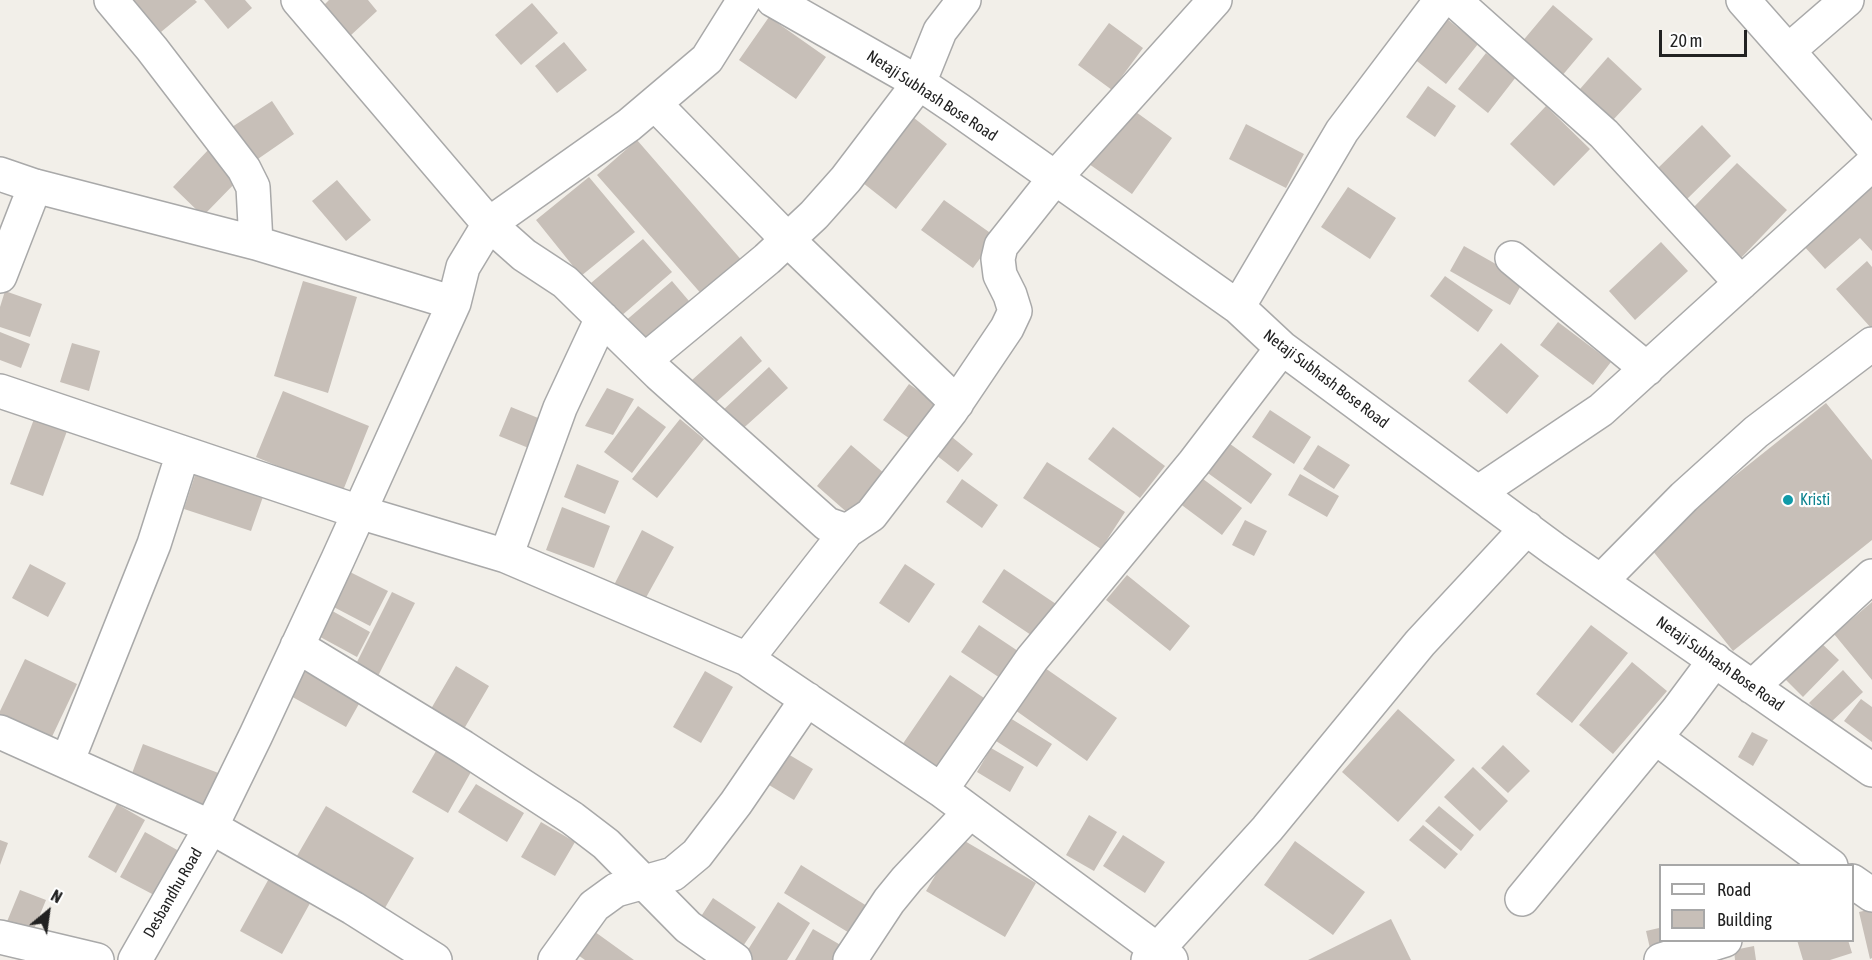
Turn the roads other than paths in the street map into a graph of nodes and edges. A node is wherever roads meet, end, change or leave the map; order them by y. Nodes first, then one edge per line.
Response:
1 (111, 0) edge
2 (744, 0) edge
3 (773, 0) edge
4 (964, 0) edge
5 (1215, 0) edge
6 (1441, 0) edge
7 (1454, 0) edge
8 (1743, 0) edge
9 (1847, 0) edge
10 (303, 2) edge
11 (1788, 51) junction
12 (919, 83) junction
13 (655, 104) junction
14 (1872, 146) edge
15 (1872, 164) edge
16 (0, 174) edge
17 (1055, 178) junction
18 (35, 186) junction
19 (489, 224) junction
20 (787, 239) junction
21 (256, 243) junction
22 (1512, 258) dead end
23 (0, 276) edge
24 (1741, 283) junction
25 (454, 303) junction
26 (1238, 307) junction
27 (602, 318) junction
28 (1872, 344) edge
29 (1282, 348) junction
30 (645, 360) junction
31 (1647, 369) junction
32 (0, 391) edge
33 (957, 403) junction
34 (183, 453) junction
35 (1479, 492) junction
36 (359, 512) junction
37 (1527, 528) junction
38 (848, 531) junction
39 (506, 556) junction
40 (1872, 576) edge
41 (1601, 581) junction
42 (297, 646) junction
43 (747, 659) junction
44 (1715, 660) junction
45 (1752, 687) junction
46 (807, 699) junction
47 (0, 732) edge
48 (1656, 738) junction
49 (67, 762) junction
50 (1872, 770) edge
51 (941, 790) junction
52 (970, 812) junction
53 (211, 827) junction
54 (1828, 864) edge
55 (645, 883) junction
56 (1854, 883) edge
57 (1872, 897) edge
58 (1522, 899) dead end
59 (1854, 903) edge
60 (0, 937) edge
61 (1719, 942) edge
62 (145, 956) edge
63 (1158, 957) edge
64 (97, 960) edge
65 (435, 960) edge
66 (555, 960) edge
67 (735, 960) edge
68 (850, 960) edge
69 (1661, 960) edge

1 - 21 street
2 - 13 street
3 - 12 street, Netaji Subhash Bose Road
4 - 12 street
5 - 17 street
6 - 26 street
7 - 24 street
8 - 11 street
9 - 11 street
10 - 19 street
11 - 14 street
12 - 17 street, Netaji Subhash Bose Road
12 - 20 street
13 - 19 street
13 - 20 street
15 - 24 street
16 - 18 street
17 - 26 street, Netaji Subhash Bose Road
17 - 33 street
18 - 21 street
18 - 23 street
19 - 25 street, Desbandhu Road
19 - 27 street
20 - 30 street
20 - 33 street
21 - 25 street
22 - 31 street
24 - 31 street
25 - 36 street, Desbandhu Road
26 - 29 street, Netaji Subhash Bose Road
27 - 30 street
27 - 39 street
28 - 41 street
29 - 35 street, Netaji Subhash Bose Road
29 - 51 street
30 - 38 street
31 - 35 street
32 - 34 street
33 - 38 street
34 - 36 street
34 - 49 street
35 - 37 street, Netaji Subhash Bose Road
36 - 39 street
36 - 42 street, Desbandhu Road
37 - 41 street, Netaji Subhash Bose Road
37 - 63 street
38 - 43 street
39 - 43 street
40 - 45 street
41 - 44 street, Netaji Subhash Bose Road
42 - 53 street, Desbandhu Road
42 - 55 street
43 - 46 street
44 - 45 street, Netaji Subhash Bose Road
44 - 48 street
45 - 50 street, Netaji Subhash Bose Road
46 - 51 street
46 - 55 street
47 - 49 street
48 - 54 street
48 - 58 street
49 - 53 street
51 - 52 street
52 - 63 street
52 - 68 street
53 - 62 street, Desbandhu Road
53 - 65 street
55 - 66 street
55 - 67 street
56 - 57 street
57 - 59 street
60 - 64 street
61 - 69 street

